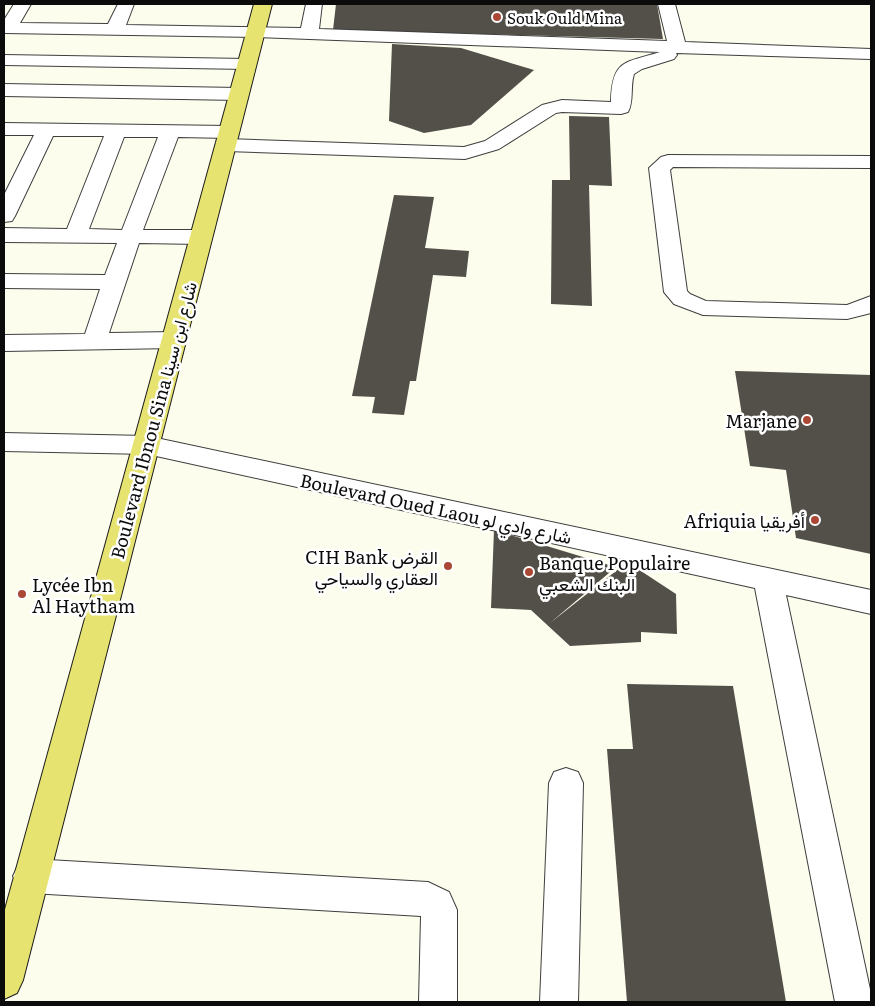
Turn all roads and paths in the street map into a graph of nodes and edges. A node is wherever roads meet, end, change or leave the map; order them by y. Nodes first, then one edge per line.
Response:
1 (22, 4) edge
2 (126, 4) edge
3 (263, 4) edge
4 (314, 4) edge
5 (667, 4) edge
6 (6, 28) edge
7 (115, 29) junction
8 (256, 32) junction
9 (309, 35) junction
10 (677, 48) junction
11 (871, 54) edge
12 (4, 60) edge
13 (247, 64) junction
14 (4, 90) edge
15 (239, 94) junction
16 (4, 129) edge
17 (46, 130) junction
18 (116, 130) junction
19 (170, 131) junction
20 (228, 139) junction
21 (871, 162) edge
22 (13, 182) edge
23 (4, 216) edge
24 (4, 234) edge
25 (75, 236) junction
26 (130, 236) junction
27 (202, 237) junction
28 (4, 281) edge
29 (114, 282) junction
30 (871, 302) edge
31 (174, 340) junction
32 (94, 341) junction
33 (4, 343) edge
34 (4, 442) edge
35 (146, 445) junction
36 (768, 580) junction
37 (871, 602) edge
38 (566, 783) dead end
39 (31, 876) junction
40 (4, 980) edge
41 (438, 1002) edge
42 (559, 1002) edge
43 (854, 1002) edge

1 - 6 street
2 - 7 street
3 - 8 main road, Boulevard Ibnou Sina شارع ابن سينا
4 - 9 street
5 - 10 street
6 - 7 street
7 - 8 street
8 - 9 street
8 - 13 main road, Boulevard Ibnou Sina شارع ابن سينا
9 - 10 street
10 - 11 street
10 - 20 street
12 - 13 street
13 - 15 main road, Boulevard Ibnou Sina شارع ابن سينا
14 - 15 street
15 - 20 main road, Boulevard Ibnou Sina شارع ابن سينا
16 - 17 street
17 - 18 street
17 - 22 street
18 - 19 street
18 - 25 street
19 - 20 street
19 - 26 street
20 - 27 main road, Boulevard Ibnou Sina شارع ابن سينا
21 - 30 street
22 - 23 street
24 - 25 street
25 - 26 street
26 - 27 street
26 - 29 street
27 - 31 main road, Boulevard Ibnou Sina شارع ابن سينا
28 - 29 street
29 - 32 street
31 - 32 street
31 - 35 main road, Boulevard Ibnou Sina شارع ابن سينا
32 - 33 street
34 - 35 street, Boulevard Oued Laou شارع وادي لو
35 - 36 street, Boulevard Oued Laou شارع وادي لو
35 - 39 main road, Boulevard Ibnou Sina شارع ابن سينا
36 - 37 street, Boulevard Oued Laou شارع وادي لو
36 - 43 street
38 - 42 street
39 - 40 main road, Boulevard Ibnou Sina شارع ابن سينا
39 - 41 street

